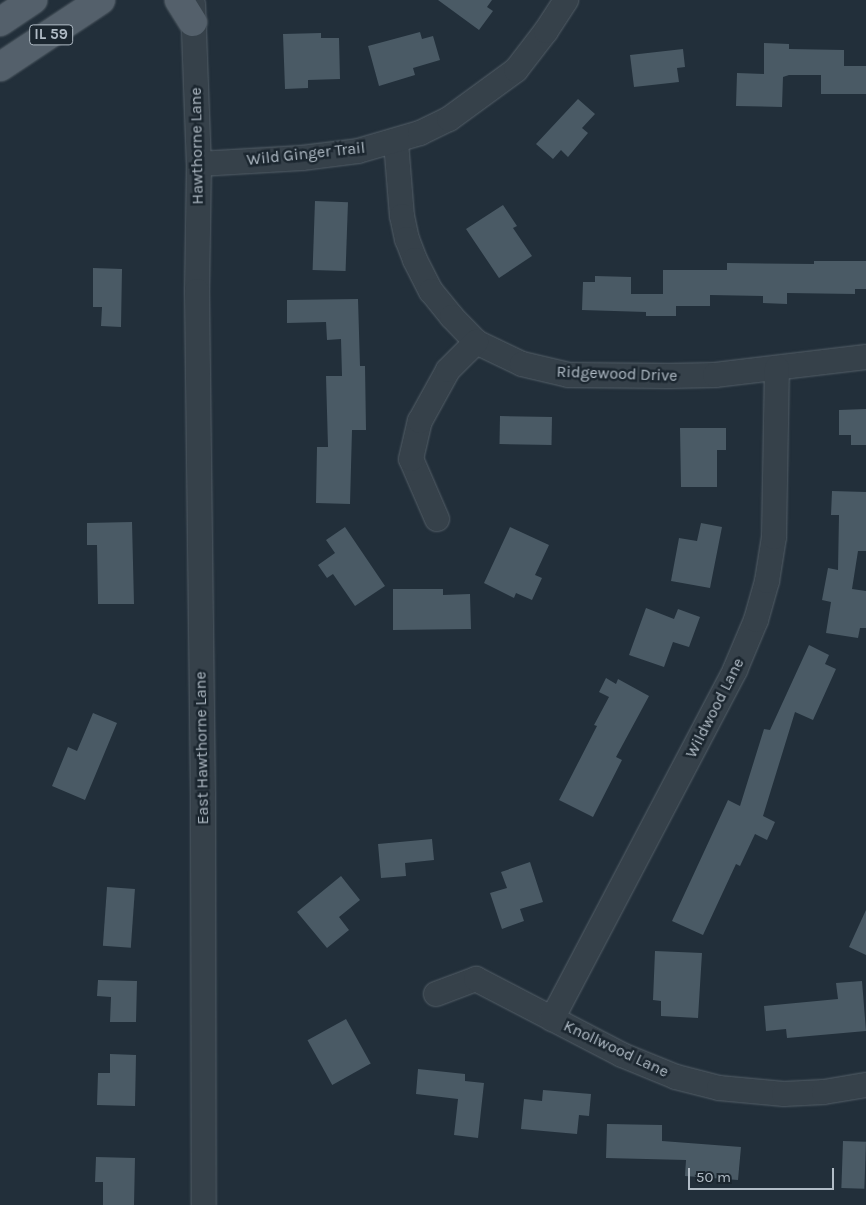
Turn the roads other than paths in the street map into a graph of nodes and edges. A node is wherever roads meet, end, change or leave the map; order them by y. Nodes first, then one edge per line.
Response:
1 (33, 0) edge
2 (101, 0) edge
3 (566, 0) edge
4 (188, 7) edge
5 (0, 22) edge
6 (0, 67) edge
7 (396, 142) junction
8 (199, 164) junction
9 (197, 292) joint
10 (476, 342) junction
11 (866, 357) edge
12 (778, 368) junction
13 (437, 519) dead end
14 (436, 994) dead end
15 (552, 1019) junction
16 (866, 1084) edge
17 (204, 1205) edge

1 - 5 main road, IL 59
2 - 6 main road, IL 59
3 - 7 street, Wild Ginger Trail
4 - 8 street, Hawthorne Lane
7 - 8 street, Wild Ginger Trail
7 - 10 street, Ridgewood Drive
8 - 9 street, Hawthorne Lane
9 - 17 street, East Hawthorne Lane
10 - 12 street, Ridgewood Drive
10 - 13 street
11 - 12 street, Ridgewood Drive
12 - 15 street, Wildwood Lane
14 - 15 street, Knollwood Lane
15 - 16 street, Knollwood Lane

